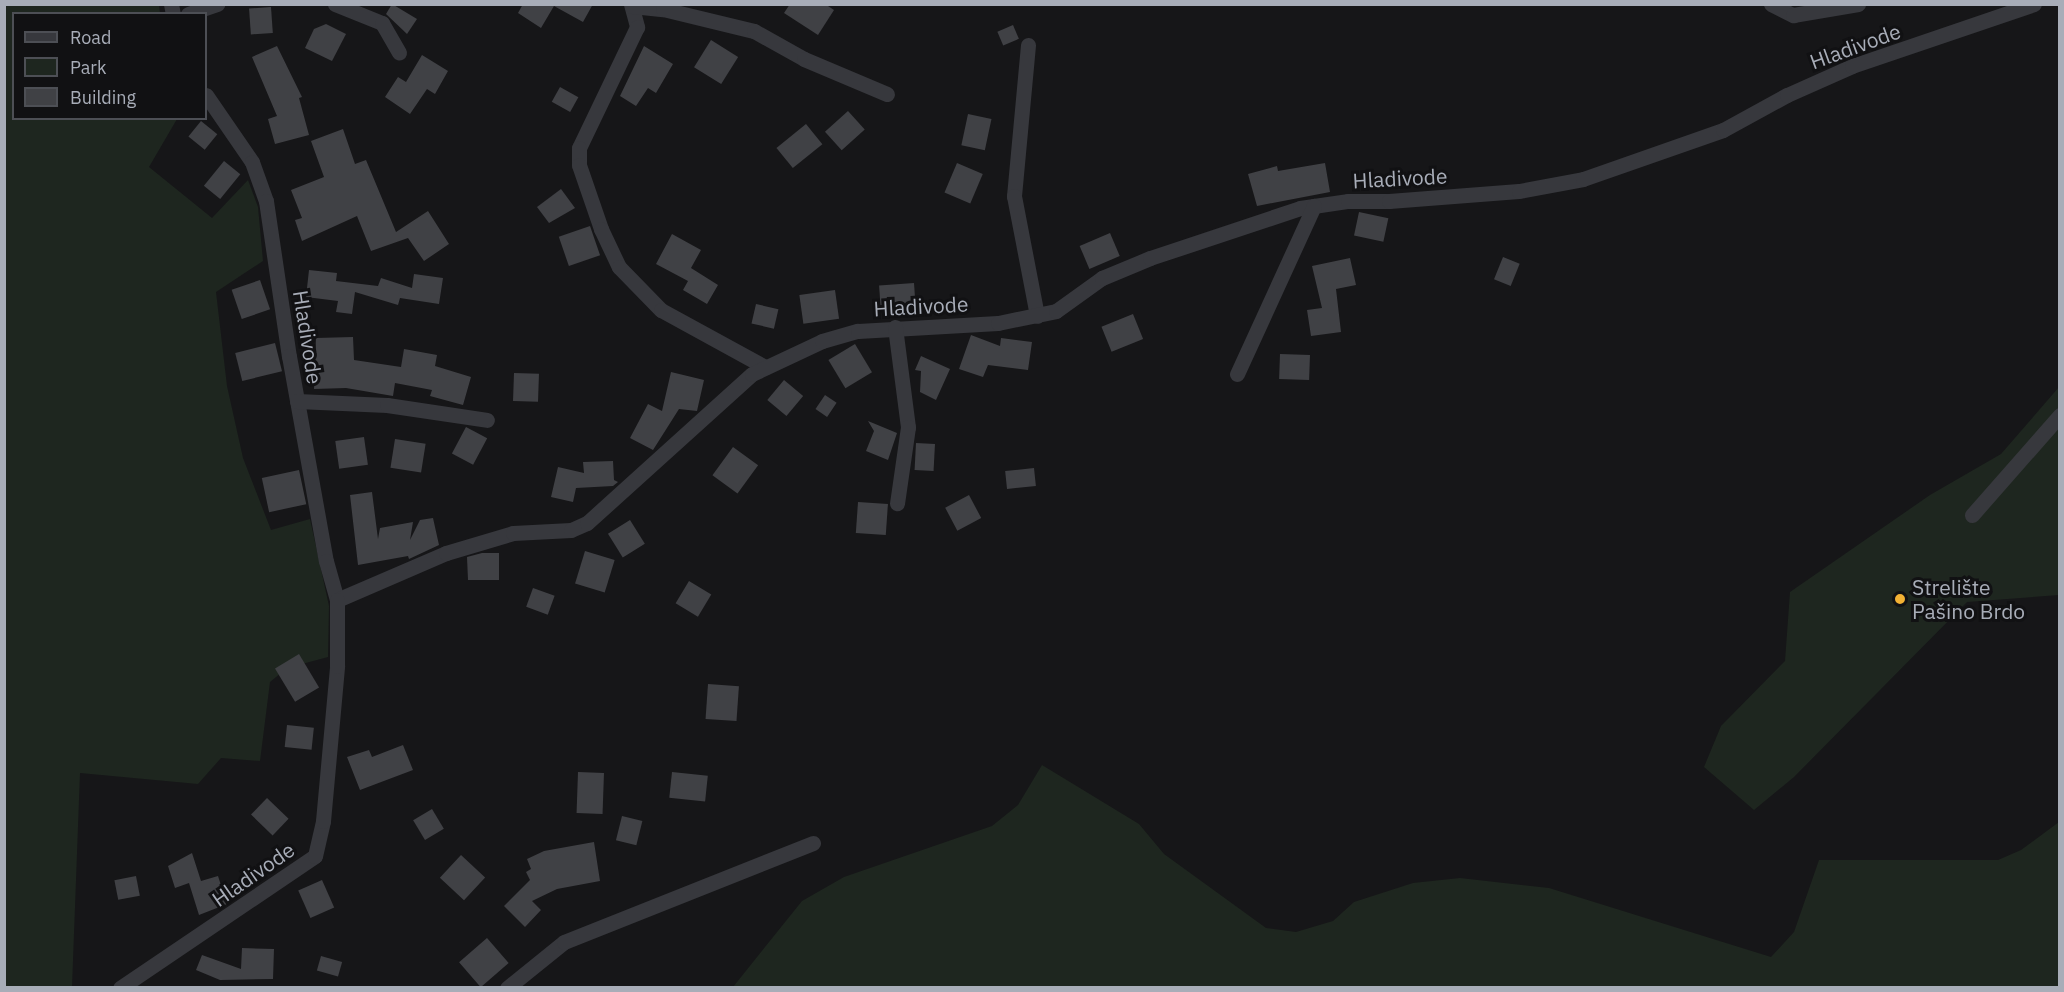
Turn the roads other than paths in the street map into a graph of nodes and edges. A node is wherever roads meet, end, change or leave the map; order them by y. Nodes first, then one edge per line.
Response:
1 (217, 4) edge
2 (335, 4) edge
3 (1771, 4) edge
4 (1858, 4) edge
5 (2034, 4) edge
6 (631, 5) edge
7 (194, 12) edge
8 (1028, 45) dead end
9 (399, 52) dead end
10 (887, 94) dead end
11 (207, 96) edge
12 (1314, 206) junction
13 (1037, 316) junction
14 (895, 327) junction
15 (765, 367) junction
16 (1237, 374) dead end
17 (297, 401) junction
18 (2060, 415) edge
19 (486, 420) dead end
20 (897, 503) dead end
21 (1972, 515) dead end
22 (337, 600) junction
23 (813, 843) dead end
24 (120, 987) edge
25 (507, 987) edge

1 - 7 street
2 - 9 street
3 - 4 street
5 - 12 street, Hladivode
6 - 10 street
6 - 15 street
8 - 13 street
11 - 17 street, Hladivode
12 - 13 street, Hladivode
12 - 16 street
13 - 14 street, Hladivode
14 - 15 street, Hladivode
14 - 20 street
15 - 22 street, Hladivode
17 - 19 street
17 - 22 street, Hladivode
18 - 21 street
22 - 24 street, Hladivode
23 - 25 street

